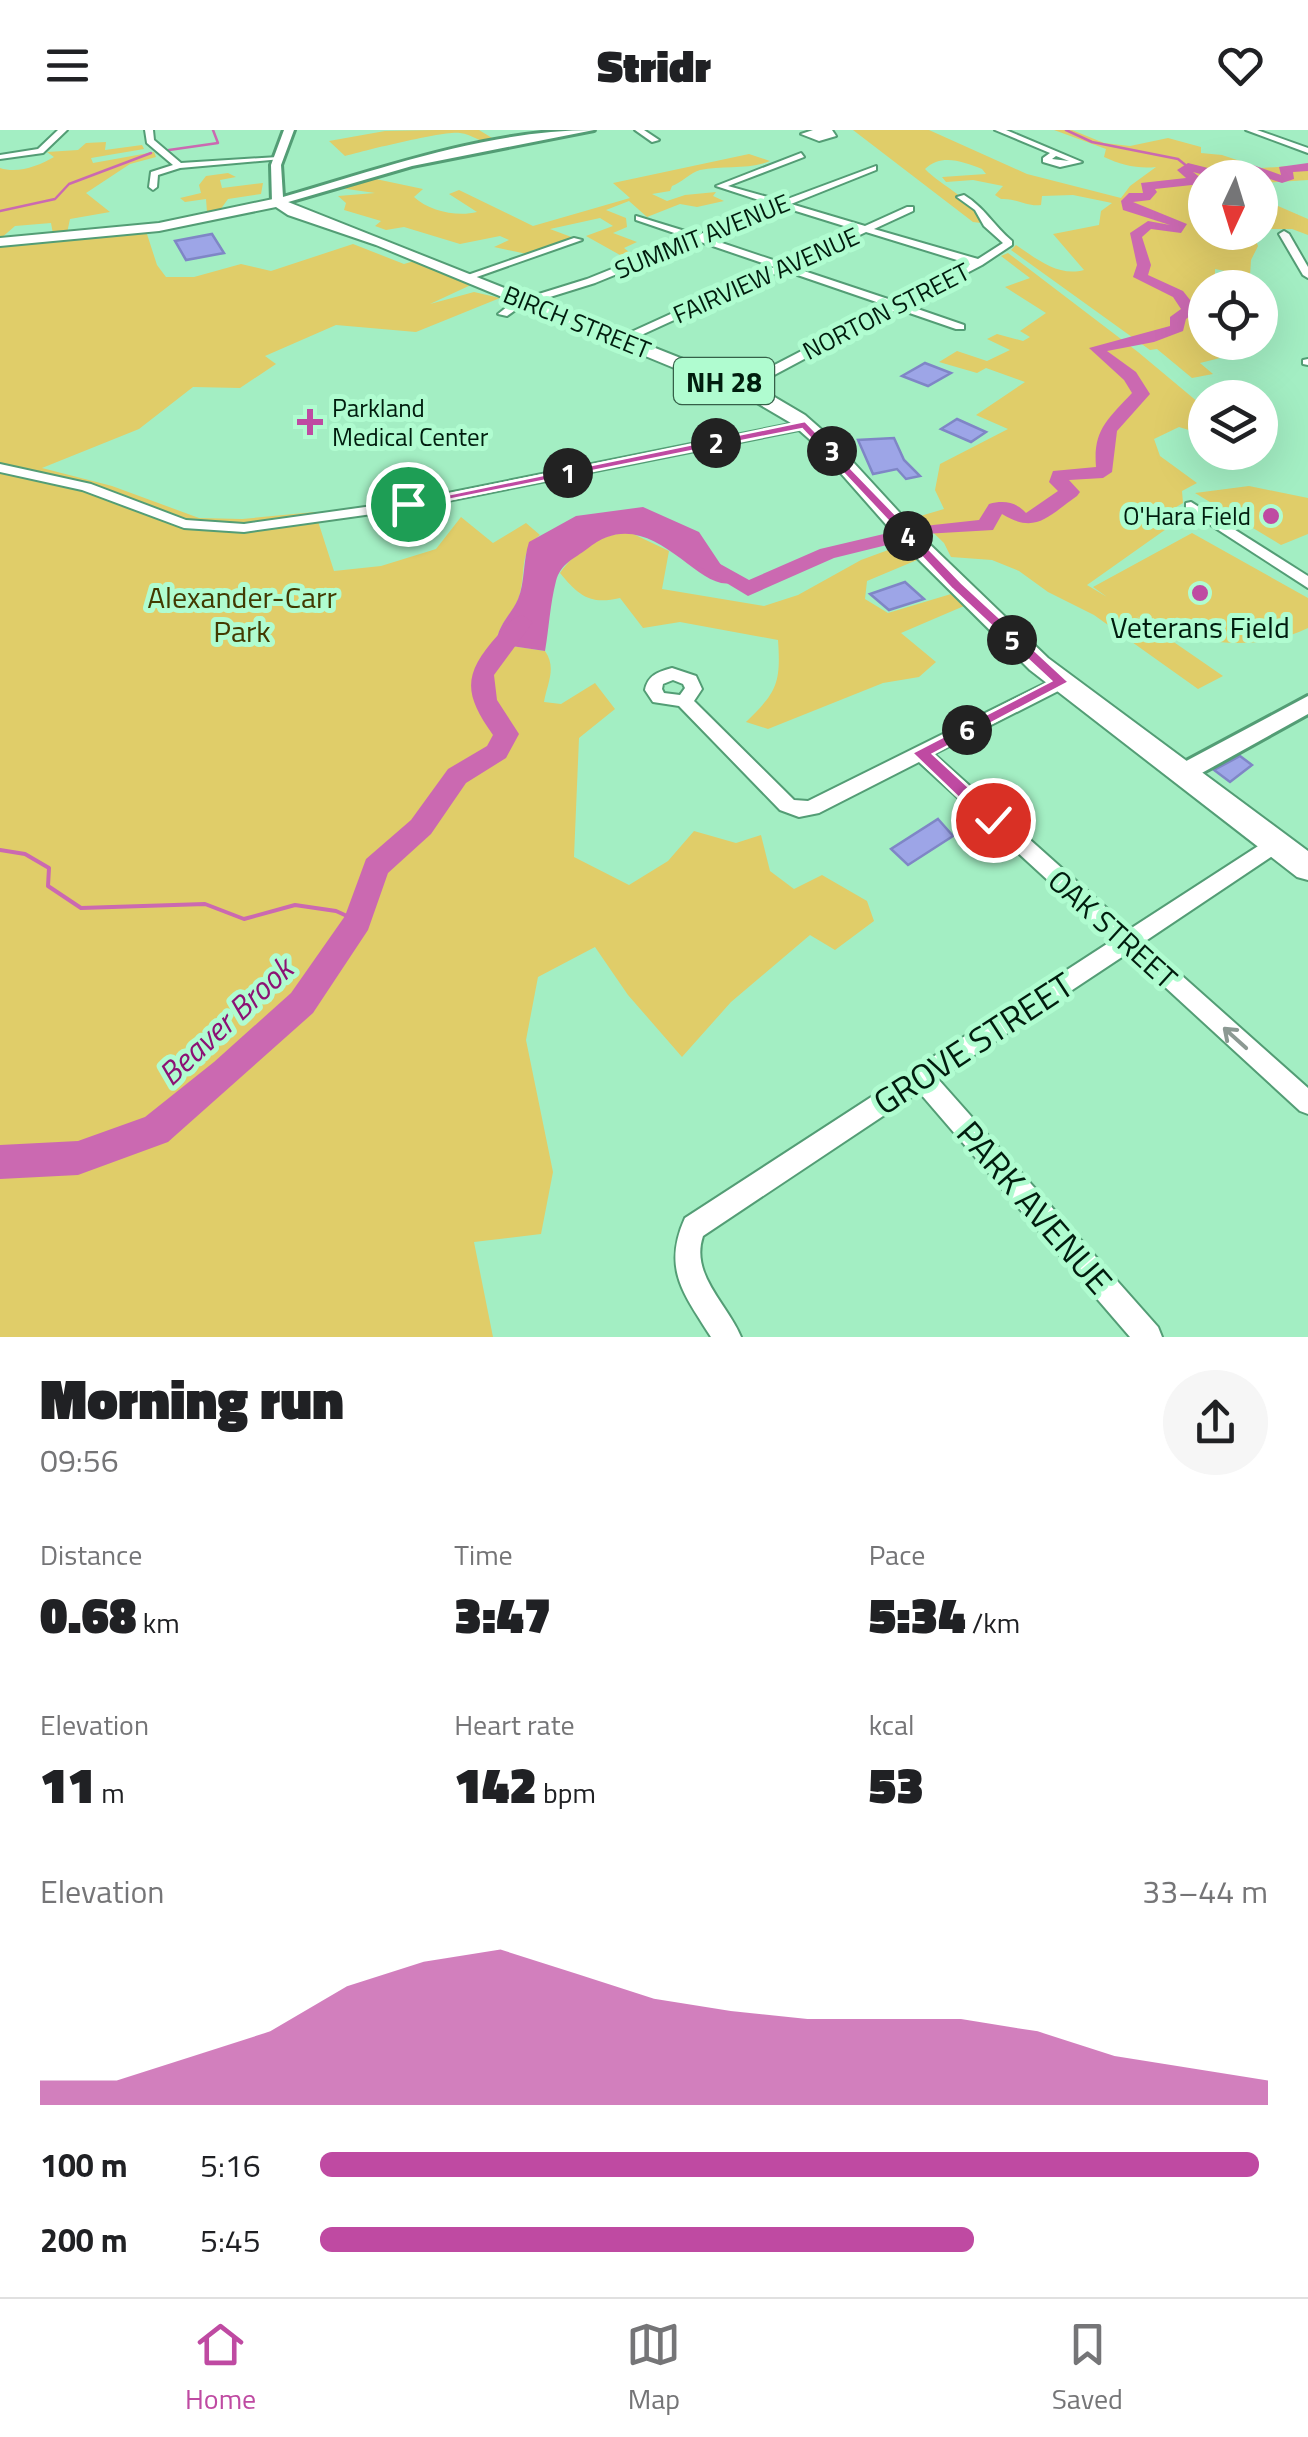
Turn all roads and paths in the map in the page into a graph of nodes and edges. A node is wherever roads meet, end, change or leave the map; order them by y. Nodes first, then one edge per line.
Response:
1 (62, 130) edge
2 (150, 130) edge
3 (289, 130) edge
4 (585, 130) edge
5 (639, 130) edge
6 (999, 130) edge
7 (1113, 130) edge
8 (1138, 130) edge
9 (1250, 130) edge
10 (1298, 130) edge
11 (655, 140) dead end
12 (1308, 149) edge
13 (801, 155) dead end
14 (1054, 155) dead end
15 (0, 157) edge
16 (278, 158) junction
17 (179, 166) junction
18 (873, 168) dead end
19 (153, 187) dead end
20 (277, 195) junction
21 (961, 197) dead end
22 (781, 204) junction
23 (910, 209) dead end
24 (297, 213) junction
25 (228, 214) junction
26 (639, 218) dead end
27 (866, 230) junction
28 (1284, 234) dead end
29 (699, 237) junction
30 (577, 240) dead end
31 (0, 242) edge
32 (1295, 252) junction
33 (1308, 253) edge
34 (979, 263) junction
35 (784, 265) junction
36 (1308, 275) edge
37 (467, 277) junction
38 (530, 303) junction
39 (900, 304) junction
40 (960, 327) dead end
41 (622, 340) junction
42 (740, 388) junction
43 (805, 425) junction
44 (0, 468) edge
45 (1191, 506) dead end
46 (1308, 584) edge
47 (1062, 682) junction
48 (684, 700) dead end
49 (1308, 704) edge
50 (921, 753) junction
51 (1183, 773) junction
52 (1276, 844) junction
53 (1308, 868) edge
54 (1126, 941) junction
55 (921, 1077) junction
56 (1308, 1103) edge
57 (727, 1337) edge
58 (1148, 1337) edge

1 - 15 street
2 - 17 street
3 - 16 street
4 - 20 street
5 - 11 street
6 - 14 street
7 - 8 street
9 - 12 street
10 - 12 street
13 - 22 street
16 - 17 street
16 - 20 street
17 - 19 street
18 - 22 street, SUMMIT AVENUE
20 - 24 main road, BIRCH STREET / NH 28
20 - 25 main road, NH 28
21 - 34 street
22 - 27 street
22 - 29 street, SUMMIT AVENUE
23 - 27 street, FAIRVIEW AVENUE
24 - 25 main road, NH 28
24 - 37 main road, BIRCH STREET / NH 28
25 - 31 main road, NH 28
26 - 29 street
27 - 34 street
27 - 35 street, FAIRVIEW AVENUE
28 - 32 street
29 - 35 street
29 - 38 street, SUMMIT AVENUE
30 - 37 street
32 - 33 street
32 - 36 street
34 - 39 street, NORTON STREET
35 - 39 street
35 - 41 street, FAIRVIEW AVENUE
37 - 38 main road, BIRCH STREET / NH 28
38 - 41 main road, BIRCH STREET / NH 28
39 - 40 street
39 - 42 street, NORTON STREET
41 - 42 main road, BIRCH STREET / NH 28
42 - 43 main road, BIRCH STREET / NH 28
43 - 44 street
43 - 47 main road, BIRCH STREET / NH 28
45 - 46 street
47 - 50 street
47 - 51 main road, BIRCH STREET / NH 28
48 - 50 street
49 - 51 street
50 - 54 street, OAK STREET
51 - 52 main road, BIRCH STREET / NH 28
52 - 53 main road, BIRCH STREET / NH 28
52 - 54 street, GROVE STREET
54 - 55 street, GROVE STREET
56 -> 54 street, OAK STREET
55 - 57 street, GROVE STREET
55 - 58 street, PARK AVENUE

